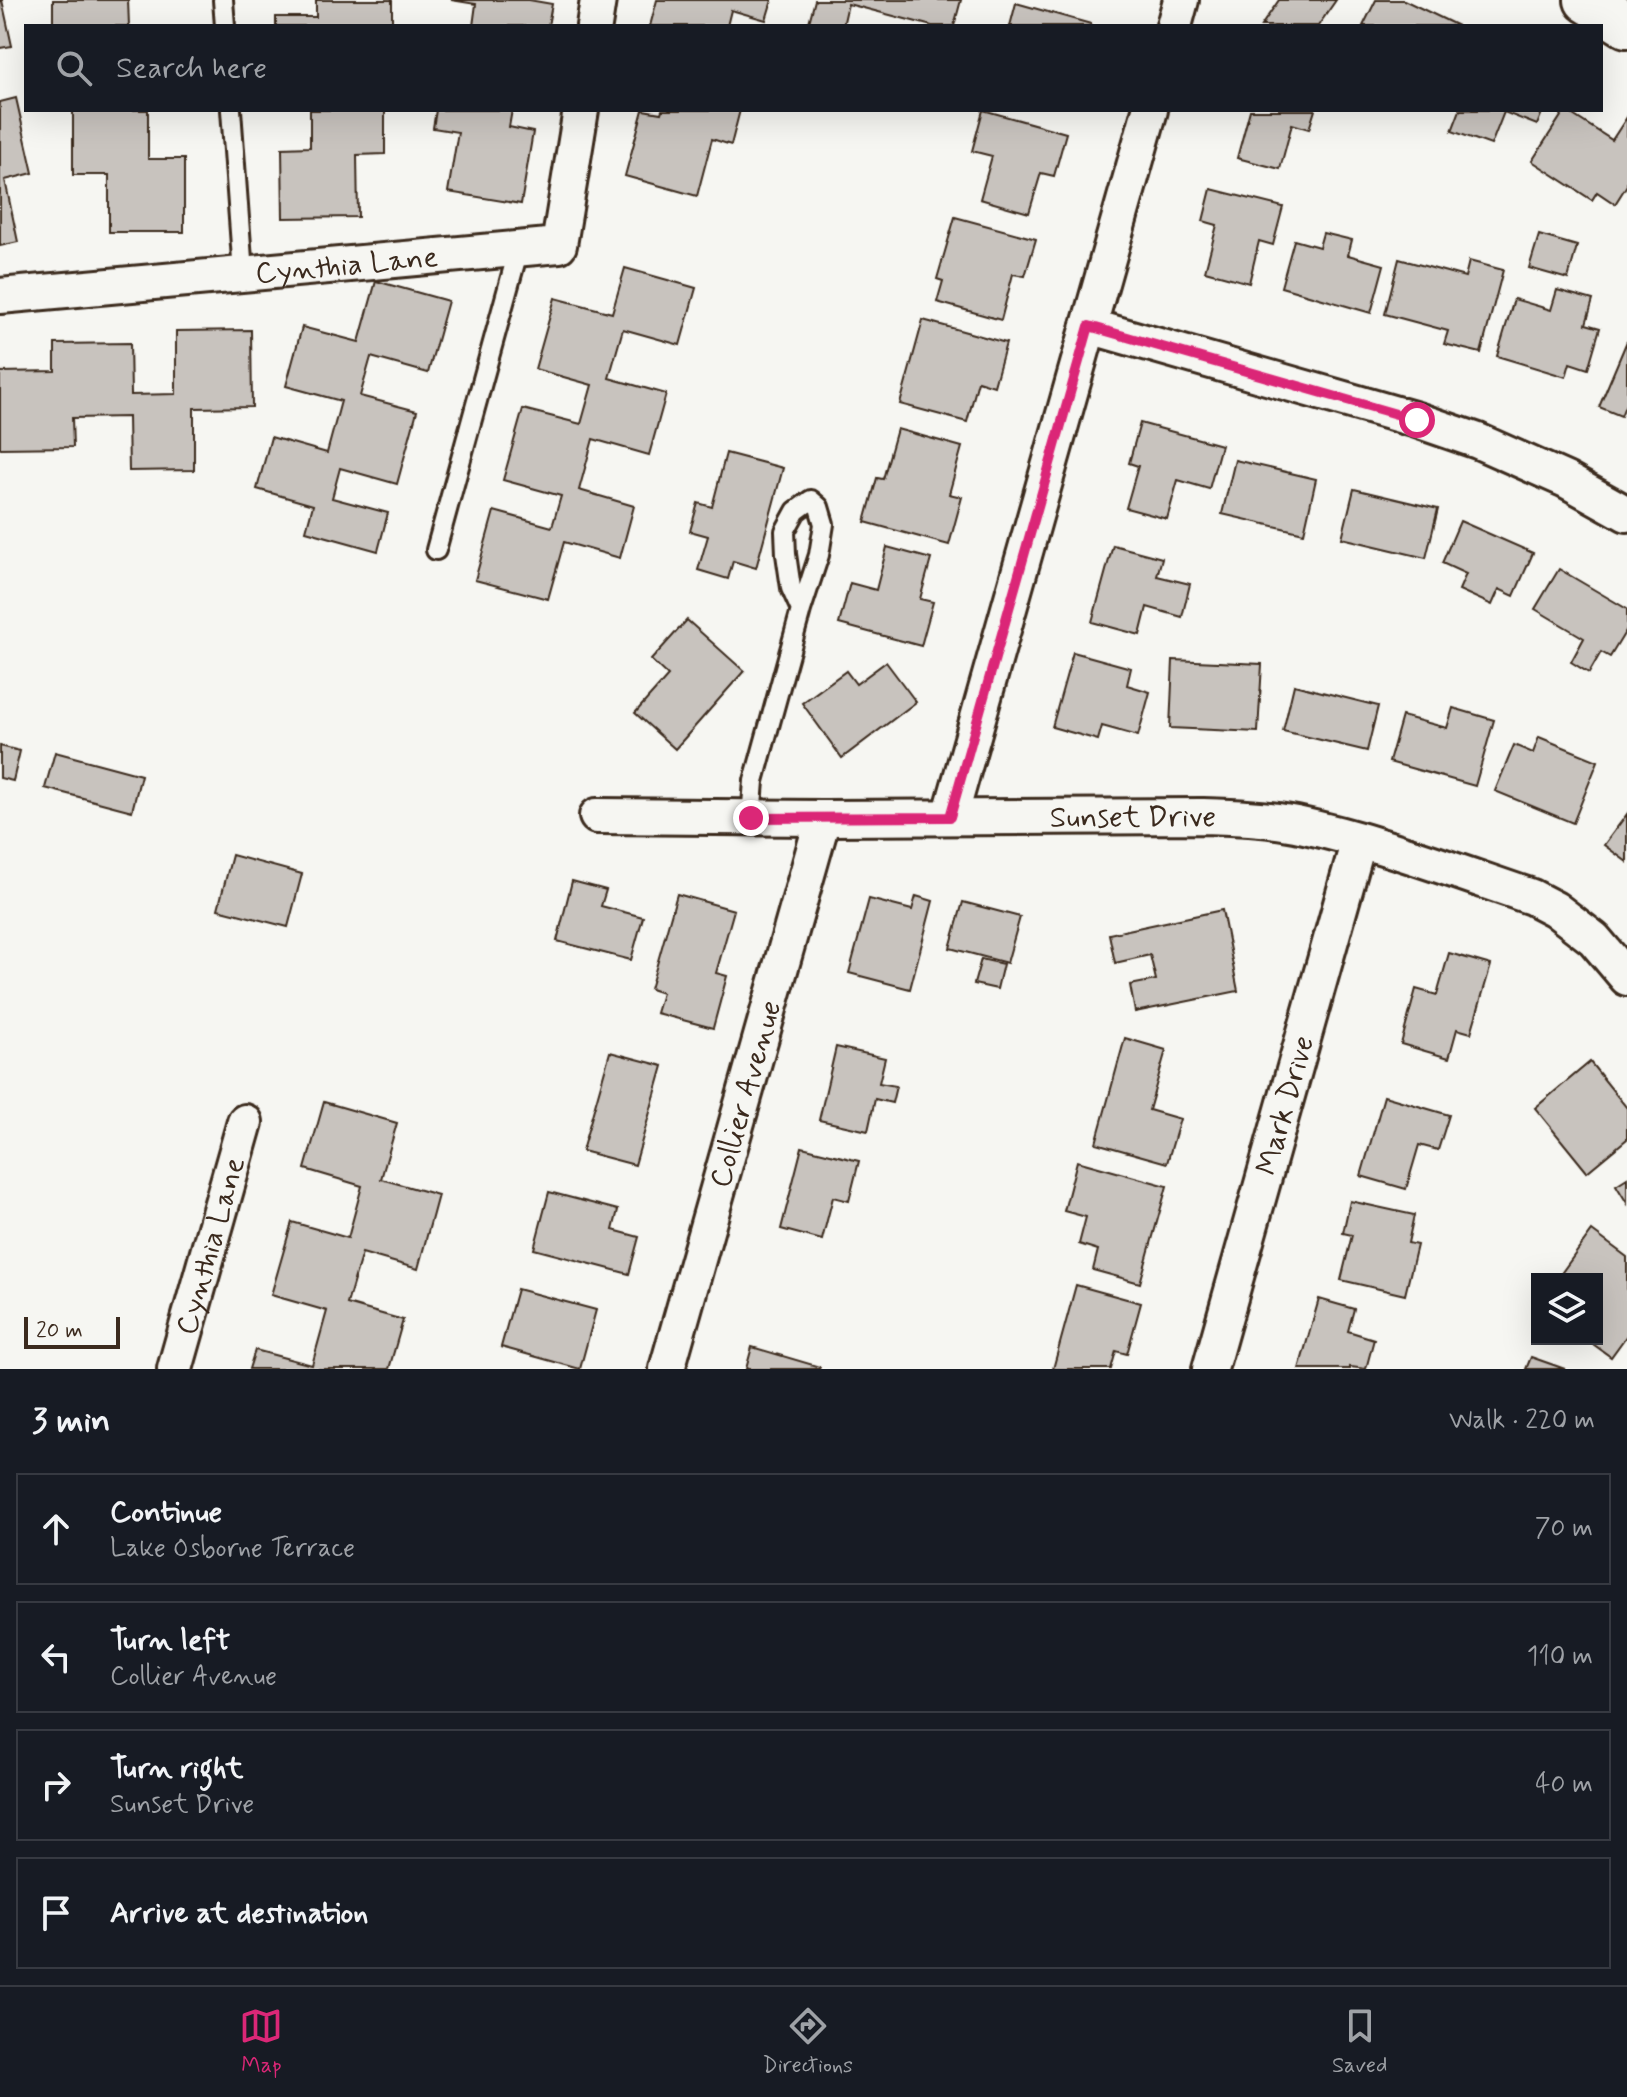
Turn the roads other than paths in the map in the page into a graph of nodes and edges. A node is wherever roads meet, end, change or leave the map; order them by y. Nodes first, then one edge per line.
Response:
1 (223, 0) edge
2 (598, 0) edge
3 (1181, 0) edge
4 (1587, 0) edge
5 (225, 24) edge
6 (594, 24) edge
7 (1175, 24) edge
8 (1627, 25) edge
9 (231, 112) edge
10 (581, 112) edge
11 (1149, 112) edge
12 (519, 248) junction
13 (243, 273) junction
14 (0, 296) edge
15 (1089, 326) junction
16 (1627, 514) edge
17 (436, 550) dead end
18 (801, 610) junction
19 (597, 816) dead end
20 (950, 817) junction
21 (751, 818) junction
22 (823, 818) junction
23 (1359, 840) junction
24 (1627, 978) edge
25 (245, 1122) dead end
26 (175, 1369) edge
27 (667, 1369) edge
28 (1210, 1369) edge

1 - 5 lane
2 - 6 street
3 - 7 street
4 - 8 street
9 - 13 lane
10 - 12 street, Cynthia Lane
11 - 15 street
12 - 13 street, Cynthia Lane
12 - 17 lane
13 - 14 street, Cynthia Lane
15 - 16 street
15 - 20 street
18 - 18 lane
18 - 21 lane
19 - 21 street, Sunset Drive
20 - 22 street, Sunset Drive
20 - 23 street, Sunset Drive
21 - 22 street, Sunset Drive
22 - 27 street, Collier Avenue
23 - 24 street, Sunset Drive
23 - 28 street, Mark Drive
25 - 26 street, Cynthia Lane

